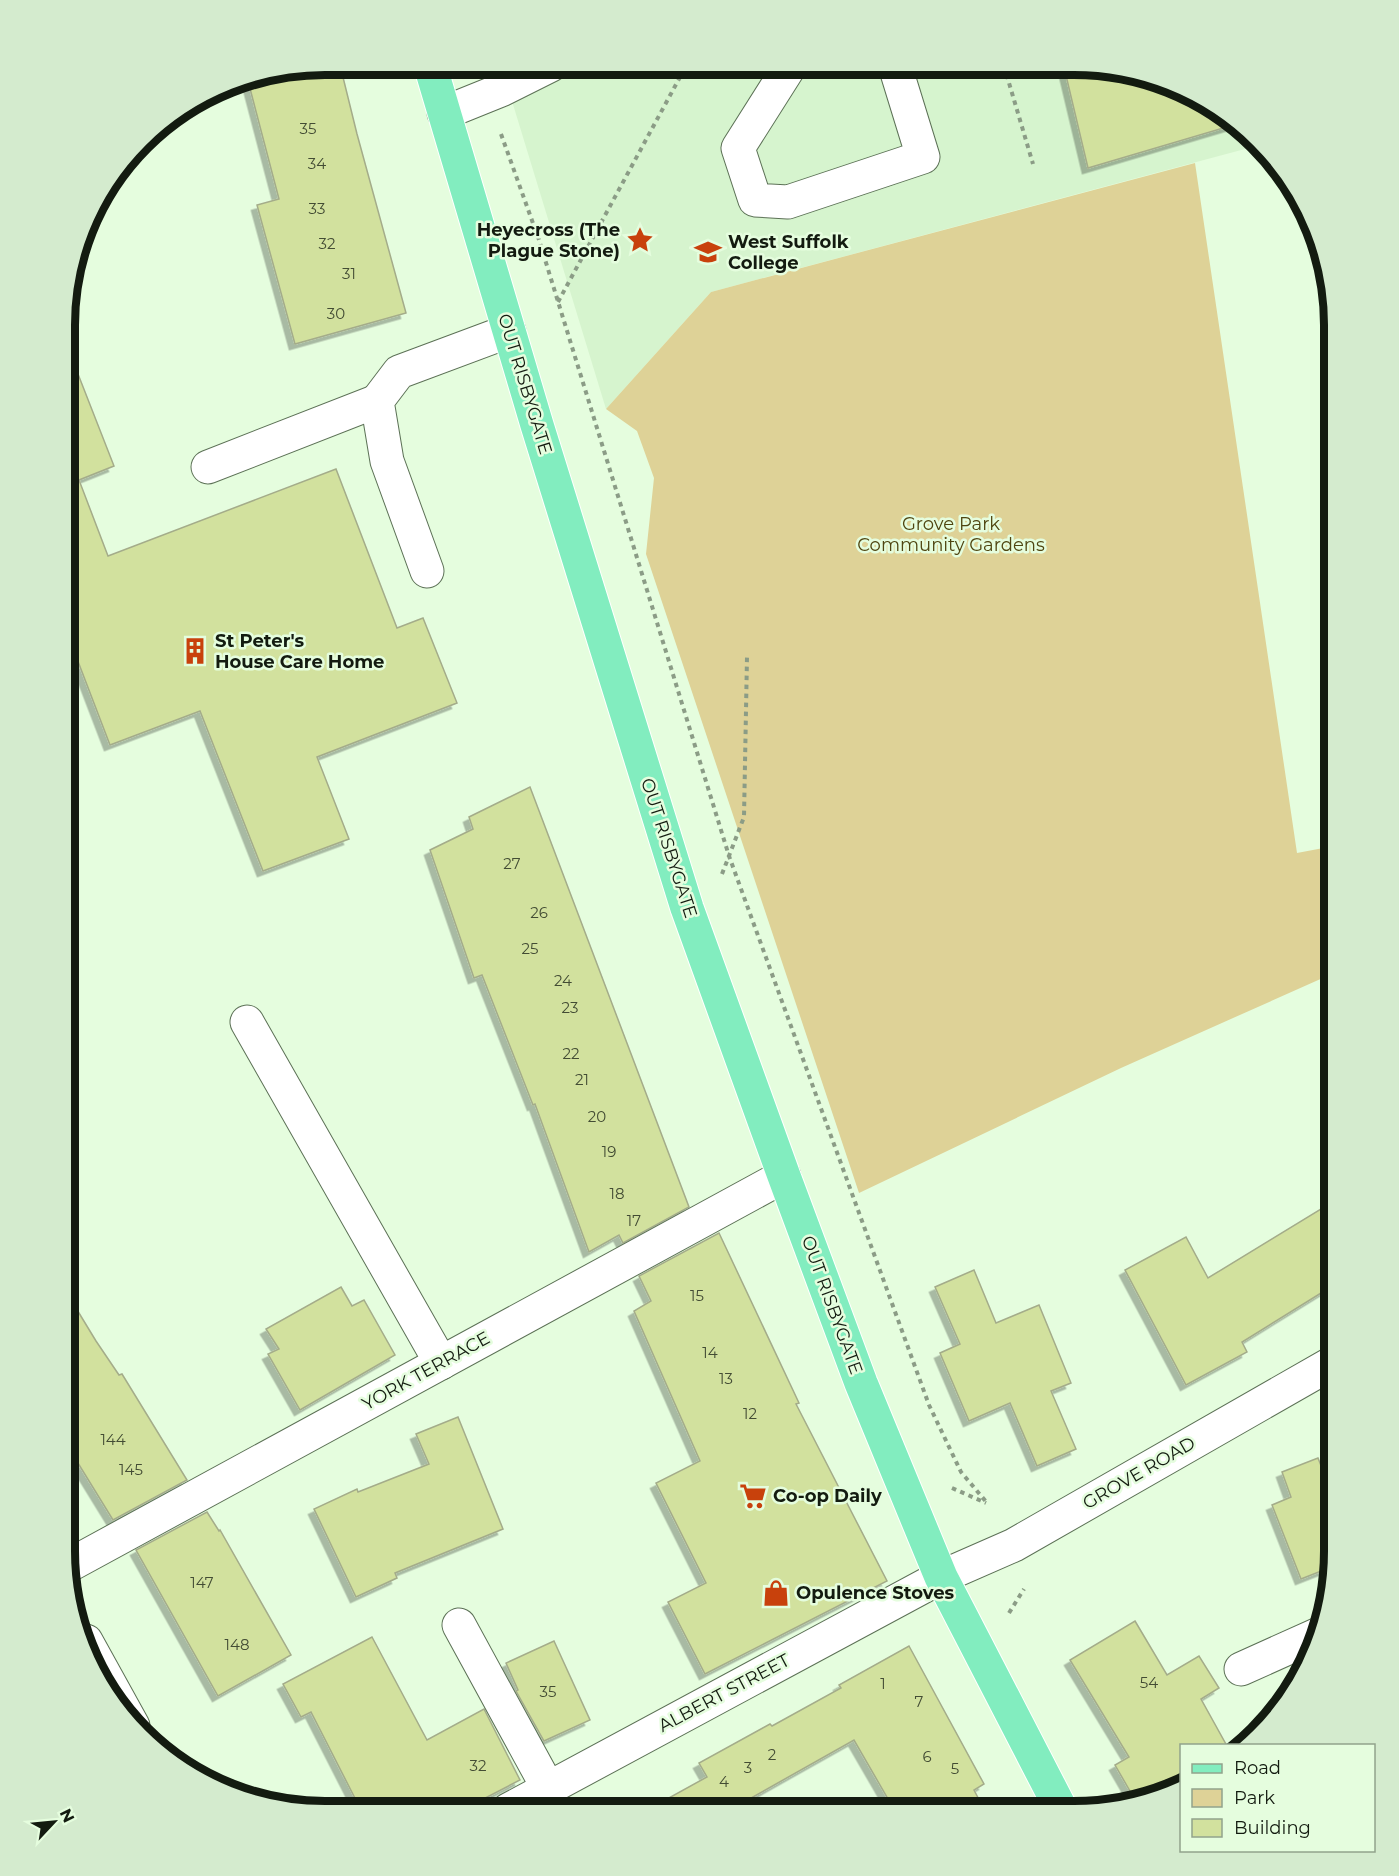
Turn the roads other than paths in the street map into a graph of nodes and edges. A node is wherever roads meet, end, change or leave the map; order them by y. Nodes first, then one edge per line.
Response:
1 (433, 75) edge
2 (530, 75) edge
3 (784, 75) edge
4 (898, 75) edge
5 (444, 113) junction
6 (509, 331) junction
7 (377, 401) junction
8 (208, 467) dead end
9 (427, 571) dead end
10 (247, 1022) dead end
11 (784, 1176) junction
12 (441, 1363) junction
13 (1324, 1369) edge
14 (76, 1562) edge
15 (941, 1577) junction
16 (459, 1625) dead end
17 (1308, 1639) edge
18 (1241, 1669) dead end
19 (548, 1788) junction
20 (524, 1801) edge
21 (1057, 1801) edge

1 - 5 main road, OUT RISBYGATE
2 - 5 street
3 - 4 street
5 - 6 main road, OUT RISBYGATE
6 - 7 street
6 - 11 main road, OUT RISBYGATE
7 - 8 street
7 - 9 street
10 - 12 street
11 - 12 street, YORK TERRACE
11 - 15 main road, OUT RISBYGATE
12 - 14 street, YORK TERRACE
13 - 15 street, GROVE ROAD
15 - 19 street, ALBERT STREET
15 - 21 main road, OUT RISBYGATE
16 - 19 street
17 - 18 street
19 - 20 street, ALBERT STREET

